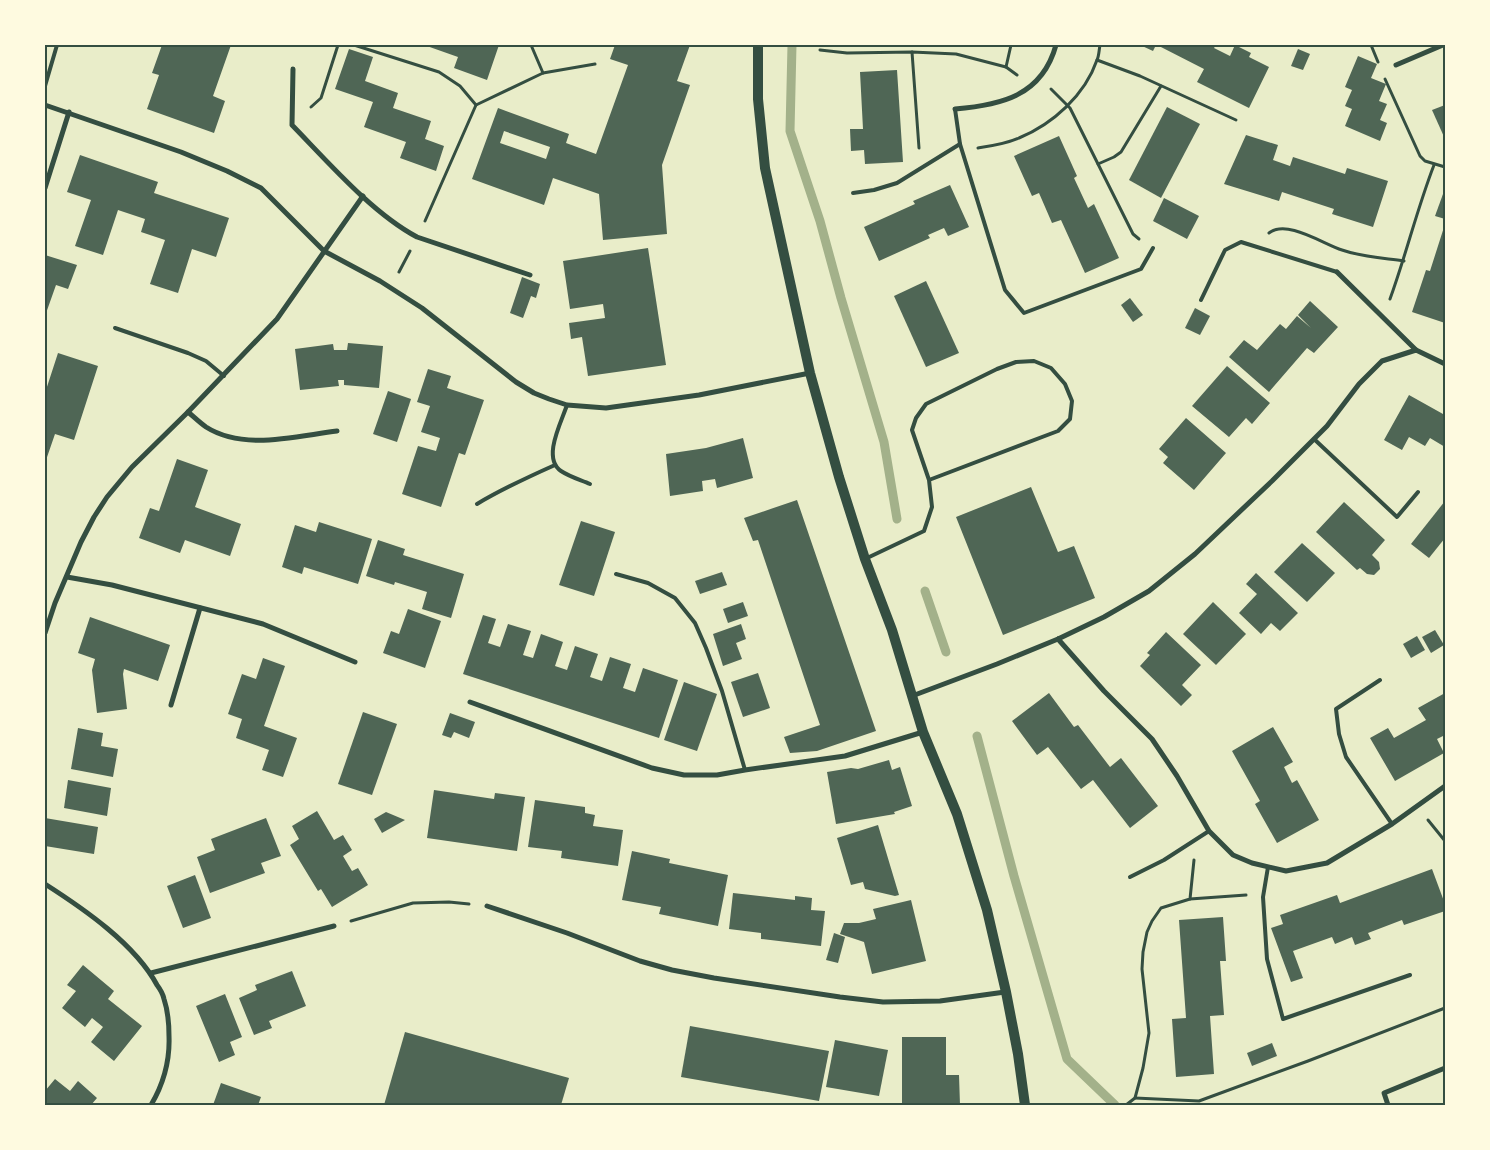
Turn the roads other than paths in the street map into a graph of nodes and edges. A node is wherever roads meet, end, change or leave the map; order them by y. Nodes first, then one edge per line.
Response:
1 (57, 45) edge
2 (758, 45) edge
3 (1056, 45) edge
4 (1443, 45) edge
5 (1396, 64) dead end
6 (292, 69) dead end
7 (45, 86) edge
8 (45, 105) edge
9 (955, 109) joint
10 (69, 112) junction
11 (960, 144) junction
12 (45, 188) edge
13 (853, 193) dead end
14 (363, 196) junction
15 (1154, 248) road end
16 (324, 251) junction
17 (1337, 272) joint
18 (530, 276) dead end
19 (1200, 300) dead end
20 (115, 328) dead end
21 (1416, 350) junction
22 (1445, 364) edge
23 (810, 373) junction
24 (224, 376) junction
25 (567, 406) junction
26 (188, 412) junction
27 (336, 431) dead end
28 (1314, 438) junction
29 (555, 465) junction
30 (929, 480) junction
31 (590, 484) dead end
32 (1418, 492) dead end
33 (477, 504) dead end
34 (865, 559) junction
35 (616, 574) dead end
36 (67, 577) junction
37 (200, 608) junction
38 (45, 633) edge
39 (1058, 639) junction
40 (355, 662) dead end
41 (1380, 680) dead end
42 (912, 696) junction
43 (470, 702) dead end
44 (171, 705) dead end
45 (923, 732) junction
46 (745, 770) junction
47 (1445, 786) edge
48 (1392, 824) junction
49 (1209, 831) junction
50 (1268, 867) junction
51 (1130, 877) dead end
52 (45, 884) edge
53 (487, 906) road end
54 (334, 926) road end
55 (150, 973) junction
56 (1410, 975) dead end
57 (1006, 992) junction
58 (1445, 1068) edge
59 (151, 1105) edge
60 (1025, 1105) edge
61 (1388, 1105) edge

1 - 7 lane
2 - 23 main road
3 - 9 street
4 - 5 street
6 - 14 street
8 - 10 street
9 - 11 lane
10 - 12 street
10 - 16 street
11 - 13 lane
11 - 15 lane
14 - 16 street
14 - 18 street
16 - 24 street
16 - 25 street
17 - 19 lane
17 - 21 street
20 - 24 lane
21 - 22 street
21 - 28 street
23 - 25 street
23 - 34 main road
24 - 26 street
25 - 29 lane
26 - 27 street
26 - 36 street
28 - 32 lane
28 - 39 street
29 - 31 lane
29 - 33 lane
30 - 30 lane
30 - 34 lane
34 - 42 main road
35 - 46 lane
36 - 37 street
36 - 38 street
37 - 40 street
37 - 44 street
39 - 42 street
39 - 49 street
41 - 48 lane
42 - 45 main road
43 - 46 street
45 - 46 street
45 - 57 main road
47 - 48 street
48 - 50 street
49 - 50 street
49 - 51 lane
50 - 56 lane
52 - 55 street
53 - 57 street
54 - 55 street
55 - 59 street
57 - 60 main road
58 - 61 street

